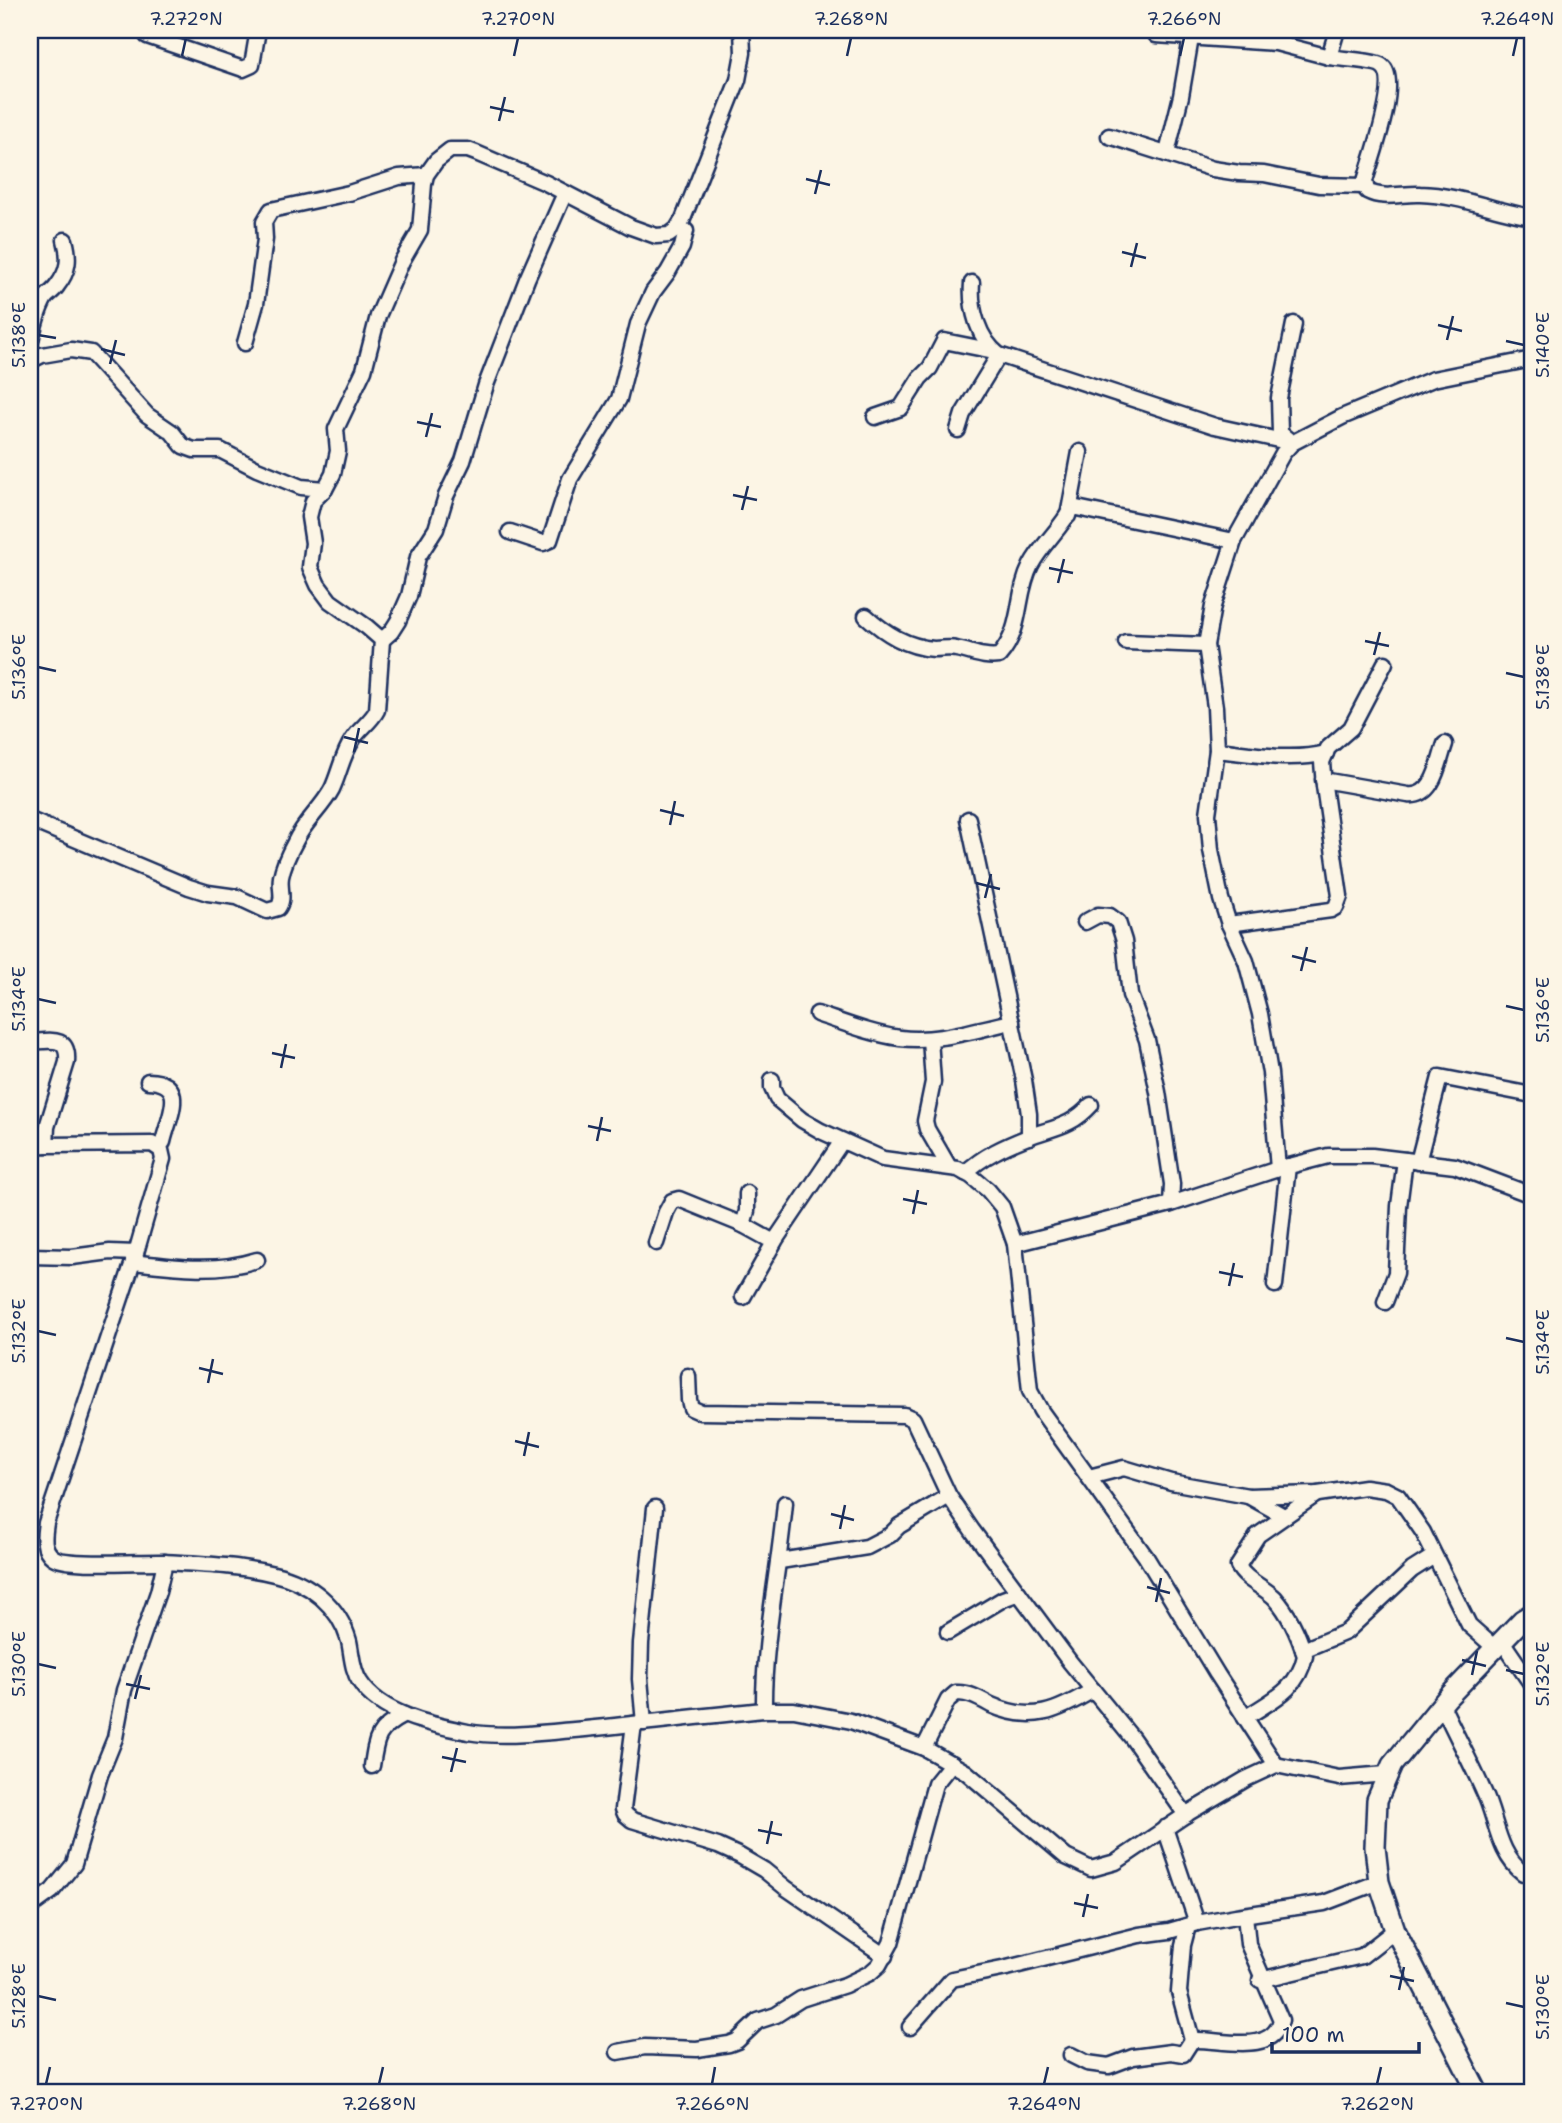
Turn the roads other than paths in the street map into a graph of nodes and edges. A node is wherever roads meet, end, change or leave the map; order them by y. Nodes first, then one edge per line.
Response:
1 (258, 30) edge
2 (742, 30) edge
3 (1337, 30) edge
4 (1156, 35) dead end
5 (146, 36) dead end
6 (1192, 38) junction
7 (1329, 57) junction
8 (1109, 136) dead end
9 (1167, 153) junction
10 (426, 175) junction
11 (1365, 186) junction
12 (565, 193) junction
13 (1532, 217) edge
14 (677, 229) junction
15 (65, 240) dead end
16 (972, 283) dead end
17 (1294, 324) dead end
18 (244, 343) dead end
19 (31, 353) edge
20 (997, 353) junction
21 (1532, 359) edge
22 (874, 417) dead end
23 (958, 430) dead end
24 (1292, 443) junction
25 (1080, 452) dead end
26 (325, 489) junction
27 (1067, 517) junction
28 (510, 533) dead end
29 (1234, 541) junction
30 (866, 616) dead end
31 (382, 640) junction
32 (1126, 642) dead end
33 (1206, 645) junction
34 (1385, 663) dead end
35 (1445, 744) dead end
36 (1217, 750) junction
37 (1319, 757) junction
38 (1323, 780) junction
39 (968, 819) dead end
40 (30, 820) edge
41 (1085, 922) dead end
42 (1229, 924) junction
43 (817, 1014) dead end
44 (1012, 1022) junction
45 (930, 1039) junction
46 (30, 1042) edge
47 (772, 1080) dead end
48 (148, 1081) dead end
49 (1532, 1095) edge
50 (1091, 1105) dead end
51 (1029, 1137) junction
52 (842, 1141) junction
53 (46, 1145) junction
54 (30, 1146) edge
55 (159, 1147) junction
56 (1411, 1161) junction
57 (949, 1167) junction
58 (1283, 1167) junction
59 (965, 1173) junction
60 (747, 1193) dead end
61 (1526, 1193) dead end
62 (1171, 1204) junction
63 (743, 1225) junction
64 (774, 1242) junction
65 (656, 1243) dead end
66 (1016, 1244) junction
67 (30, 1256) edge
68 (135, 1257) junction
69 (257, 1260) dead end
70 (1275, 1285) dead end
71 (743, 1297) dead end
72 (1385, 1302) dead end
73 (688, 1376) dead end
74 (1089, 1477) junction
75 (1318, 1494) junction
76 (949, 1496) junction
77 (1248, 1496) junction
78 (785, 1503) dead end
79 (654, 1508) dead end
80 (1284, 1516) junction
81 (1434, 1556) junction
82 (780, 1561) junction
83 (164, 1562) junction
84 (1019, 1593) junction
85 (1532, 1614) edge
86 (948, 1632) dead end
87 (1499, 1644) junction
88 (1303, 1650) junction
89 (1532, 1685) edge
90 (1093, 1690) junction
91 (1442, 1705) junction
92 (764, 1710) junction
93 (404, 1715) junction
94 (1245, 1718) junction
95 (639, 1724) junction
96 (924, 1748) junction
97 (952, 1763) junction
98 (1276, 1765) junction
99 (372, 1766) dead end
100 (1387, 1774) junction
101 (1186, 1815) junction
102 (1166, 1828) junction
103 (1532, 1870) edge
104 (1379, 1882) junction
105 (30, 1907) edge
106 (1245, 1915) junction
107 (1193, 1925) junction
108 (1395, 1930) junction
109 (885, 1956) junction
110 (1262, 1980) junction
111 (910, 2027) dead end
112 (1192, 2040) junction
113 (618, 2052) dead end
114 (1071, 2055) dead end
115 (1478, 2093) edge

1 - 5 street
2 - 14 street
3 - 7 street
4 - 6 street
6 - 7 street
6 - 9 street
7 - 11 street
8 - 9 street
9 - 11 street
10 - 12 street
10 - 18 street
10 - 26 street
11 - 13 street
12 - 14 street
12 - 31 street
14 - 28 street
15 - 19 street
16 - 20 street
17 - 24 street
19 - 26 street
20 - 22 street
20 - 23 street
20 - 24 street
21 - 24 street
24 - 29 street
25 - 27 street
26 - 31 street
27 - 29 street
27 - 30 street
29 - 33 street
31 - 40 street
32 - 33 street
33 - 36 street
34 - 37 street
35 - 38 street
36 - 37 street
36 - 42 street
37 - 38 street
38 - 42 street
39 - 44 street
41 - 62 street
42 - 58 street
43 - 45 street
44 - 45 street
44 - 51 street
45 - 57 street
46 - 53 street
47 - 52 street
48 - 55 street
49 - 56 street
50 - 51 street
51 - 59 street
52 - 57 street
52 - 64 street
53 - 54 street
53 - 55 street
55 - 68 street
56 - 58 street
56 - 61 street
56 - 72 street
57 - 59 street
58 - 62 street
58 - 70 street
59 - 66 street
60 - 63 street
62 - 66 street
63 - 64 street
63 - 65 street
64 - 71 street
66 - 74 street
67 - 68 street
68 - 69 street
68 - 83 street
73 - 76 street
74 - 77 street
74 - 94 street
75 - 77 street
75 - 80 street
75 - 81 street
76 - 82 street
76 - 84 street
77 - 80 street
78 - 82 street
79 - 95 street
80 - 88 street
81 - 87 street
81 - 88 street
82 - 92 street
83 - 93 street
83 - 105 street
84 - 86 street
84 - 90 street
85 - 87 main road
87 - 89 street
87 - 91 main road
88 - 94 street
90 - 96 street
90 - 101 street
91 - 100 main road
91 - 103 street
92 - 95 street
92 - 96 street
93 - 95 street
93 - 99 street
94 - 98 street
95 - 109 street
96 - 97 street
97 - 102 street
97 - 109 street
98 - 100 street
98 - 101 street
100 - 104 main road
101 - 102 street
102 - 107 street
104 - 106 street
104 - 108 main road
106 - 107 street
106 - 110 street
107 - 111 street
107 - 112 street
108 - 110 street
108 - 115 main road
109 - 113 street
110 - 112 street
112 - 114 street

